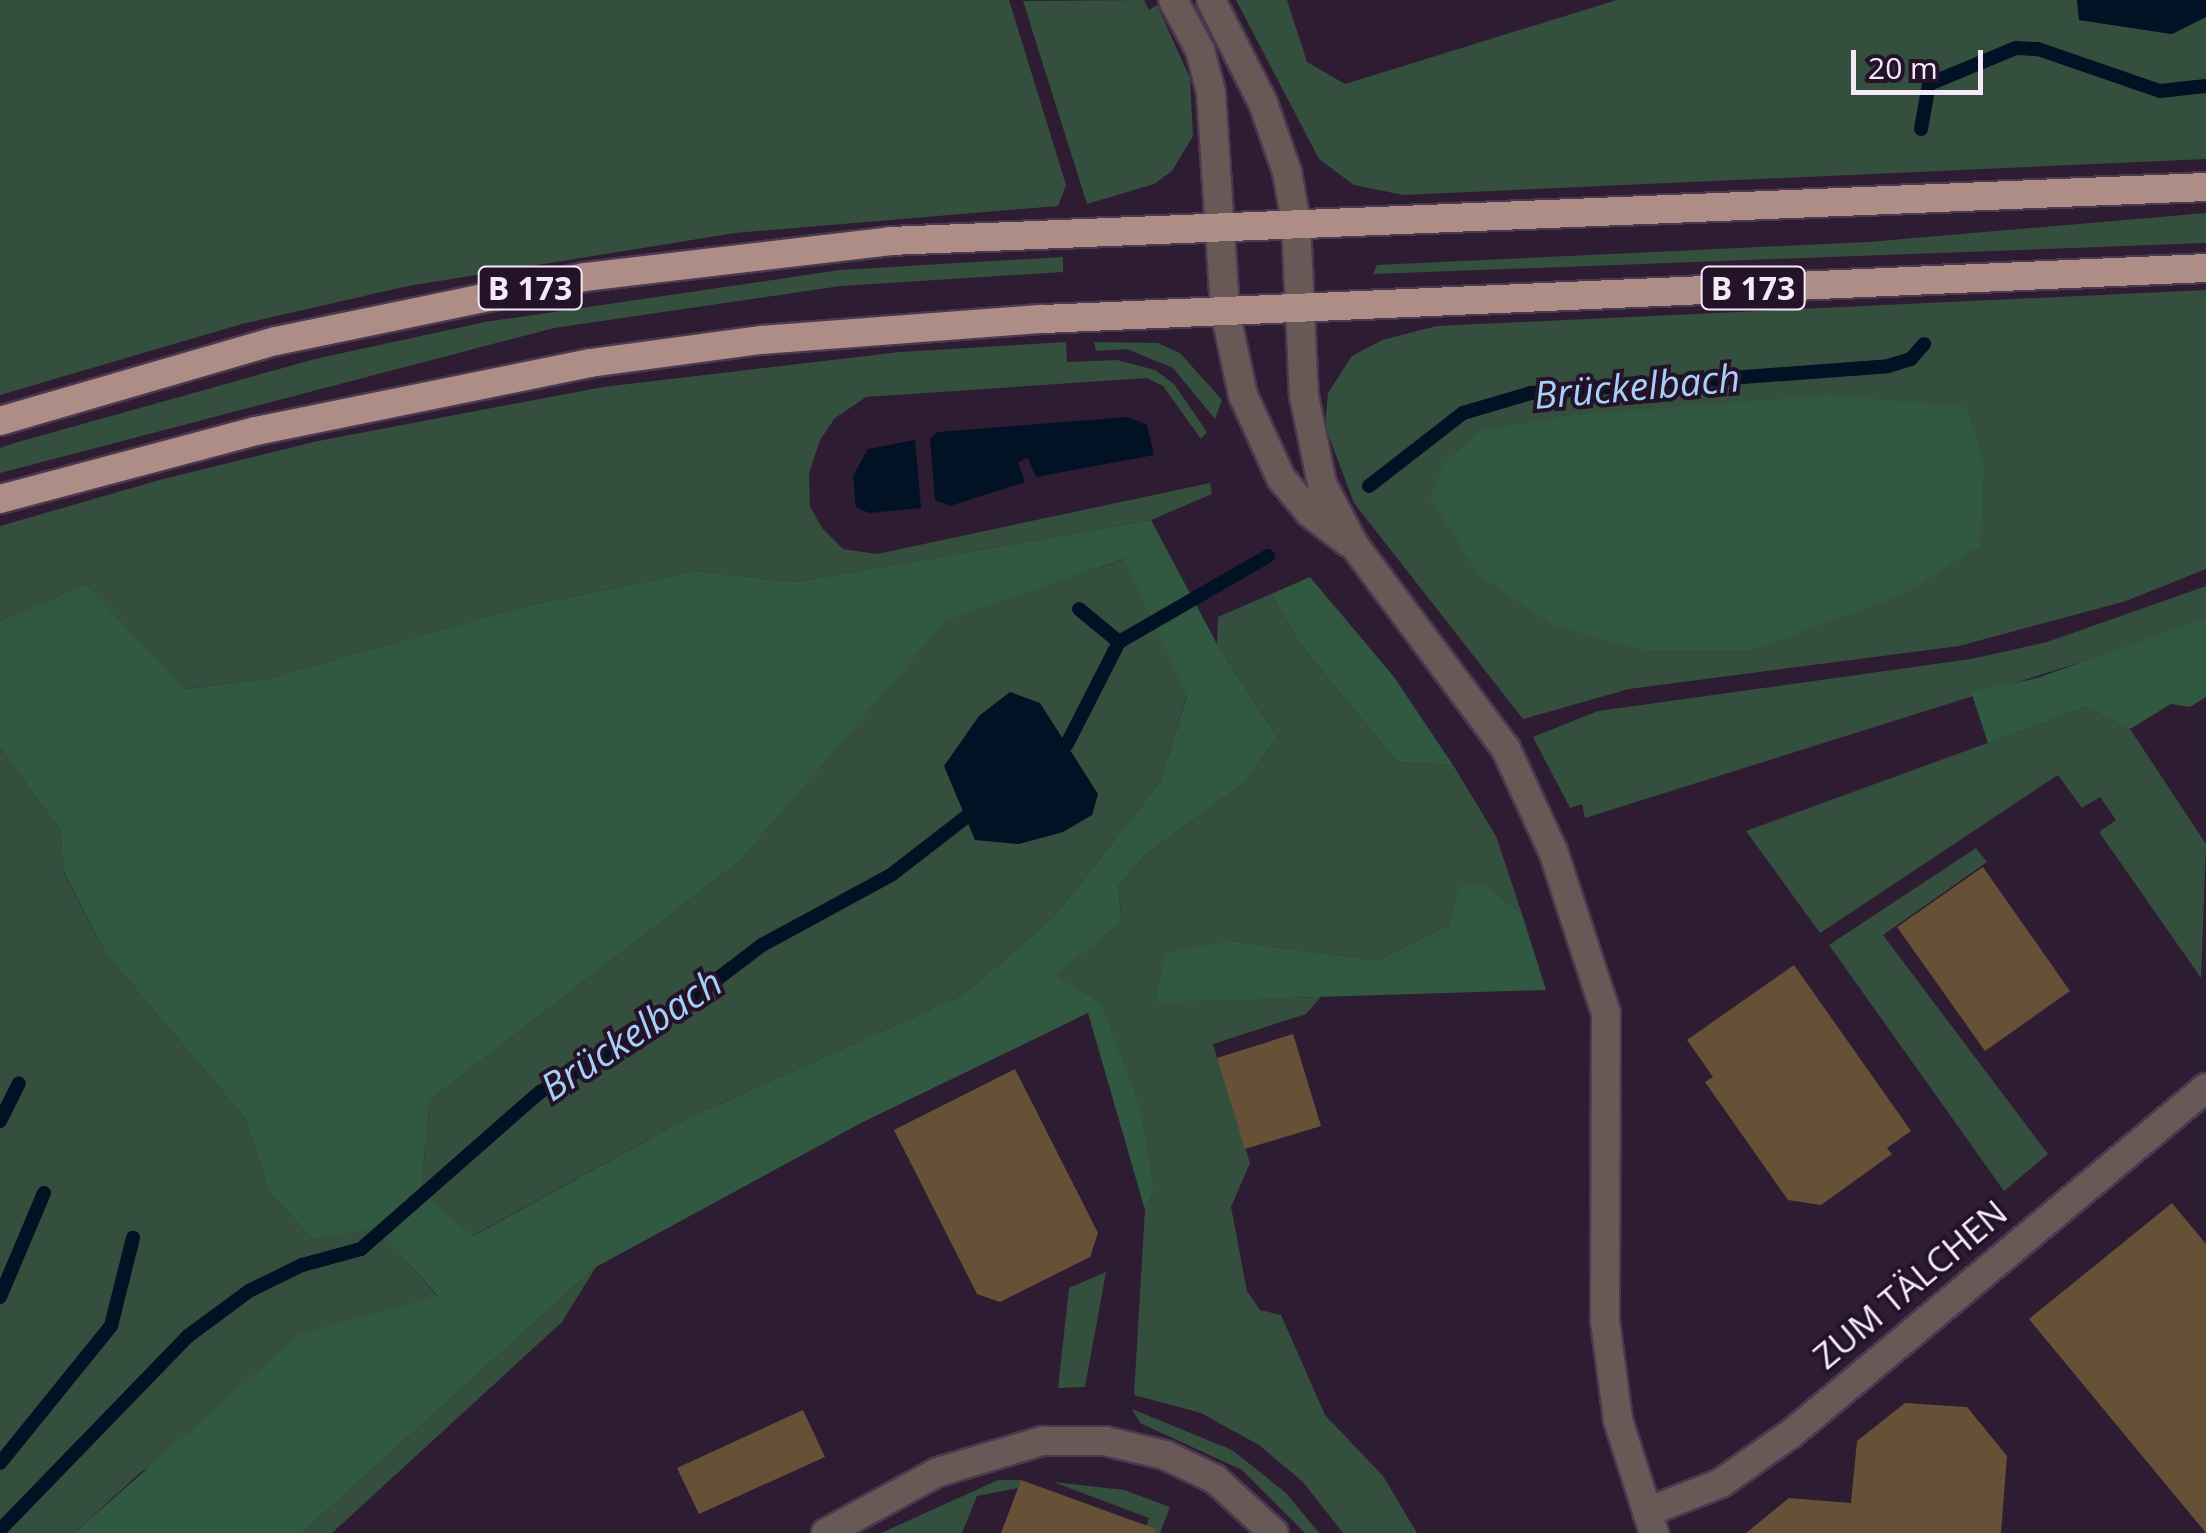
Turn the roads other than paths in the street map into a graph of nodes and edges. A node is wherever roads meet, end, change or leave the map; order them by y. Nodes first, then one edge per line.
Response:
1 (1173, 0) edge
2 (1211, 0) edge
3 (2206, 187) edge
4 (1296, 222) junction
5 (1220, 226) junction
6 (2206, 268) edge
7 (1301, 308) junction
8 (1224, 311) junction
9 (0, 421) edge
10 (0, 498) edge
11 (1354, 546) junction
12 (2206, 1088) edge
13 (1651, 1522) edge
14 (826, 1533) edge
15 (1274, 1533) edge

1 - 5 street
2 - 4 street
3 - 4 main road, B 173
4 - 5 main road, B 173
4 - 7 street
5 - 8 street
5 - 9 main road, B 173
6 - 7 main road, B 173
7 - 8 main road, B 173
7 - 11 street
8 - 10 main road, B 173
8 - 11 street
11 - 13 street
12 - 13 street, ZUM TÄLCHEN
14 - 15 street

